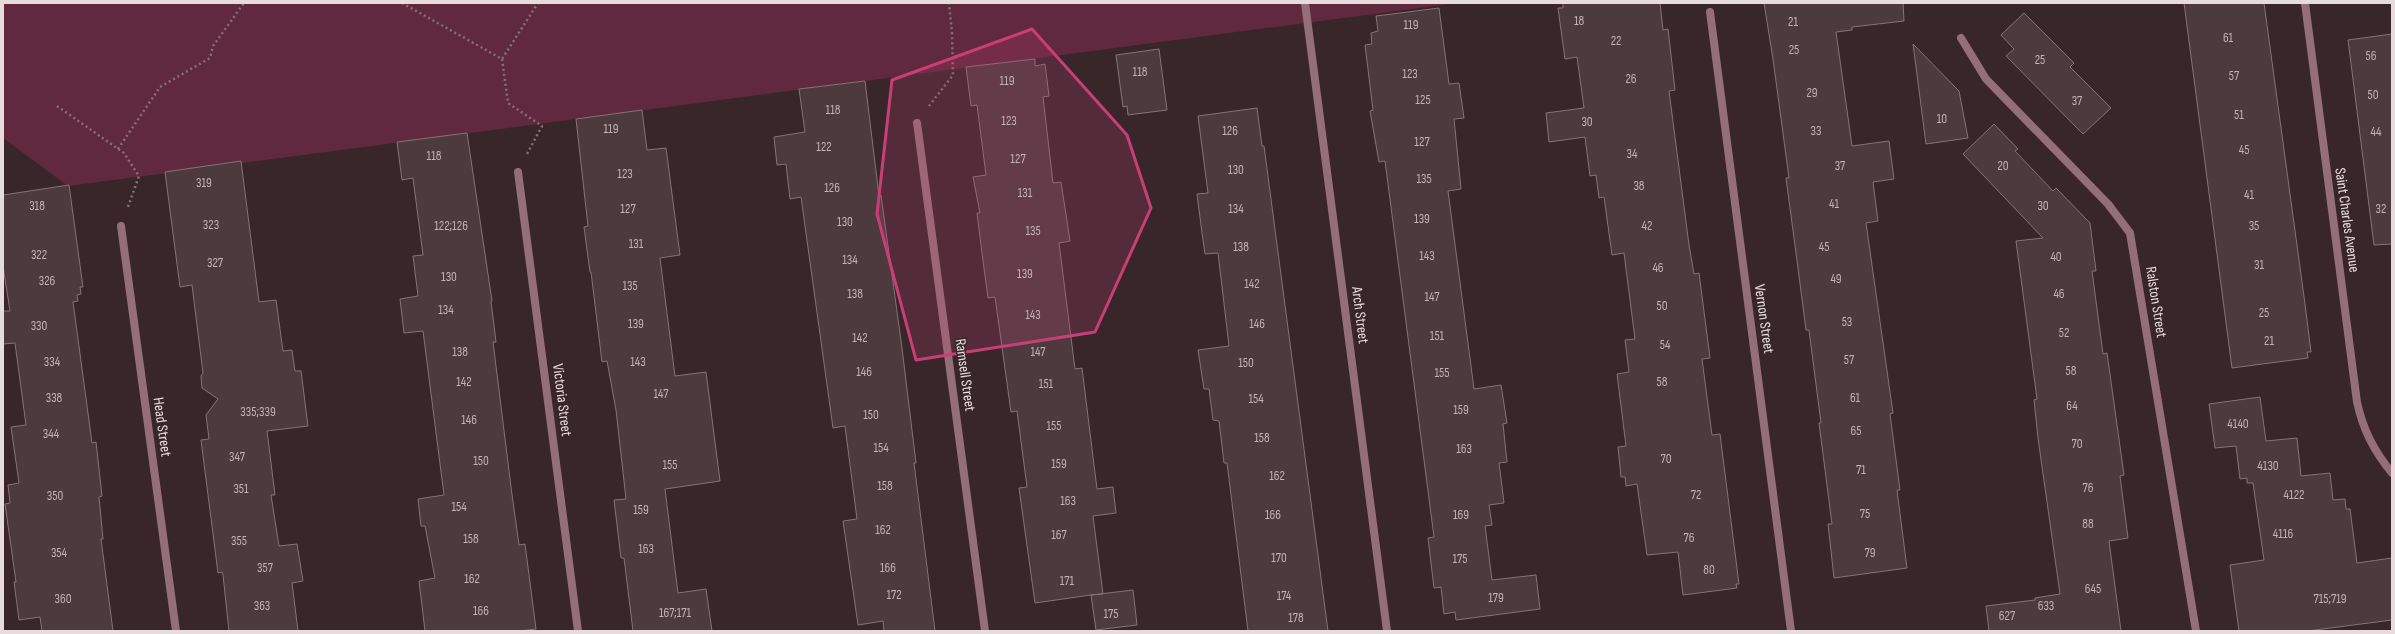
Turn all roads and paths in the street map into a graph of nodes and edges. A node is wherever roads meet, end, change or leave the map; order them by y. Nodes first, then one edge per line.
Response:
1 (244, 3) edge
2 (402, 3) edge
3 (538, 3) edge
4 (949, 3) edge
5 (1305, 3) edge
6 (2304, 3) edge
7 (1710, 12) dead end
8 (1961, 38) dead end
9 (502, 59) junction
10 (57, 106) dead end
11 (917, 123) joint
12 (118, 149) junction
13 (518, 172) joint
14 (121, 226) joint
15 (2392, 473) edge
16 (176, 631) edge
17 (578, 631) edge
18 (985, 631) edge
19 (1387, 631) edge
20 (1791, 631) edge
21 (2196, 631) edge

1 - 12 path
2 - 9 path
3 - 9 path
4 - 11 path
5 - 19 street, Arch Street
6 - 15 street, Saint Charles Avenue
7 - 20 street, Vernon Street
8 - 21 street, Ralston Street
9 - 13 path
10 - 12 path
11 - 18 street, Ramsell Street
12 - 14 path
13 - 17 street, Victoria Street
14 - 16 street, Head Street

